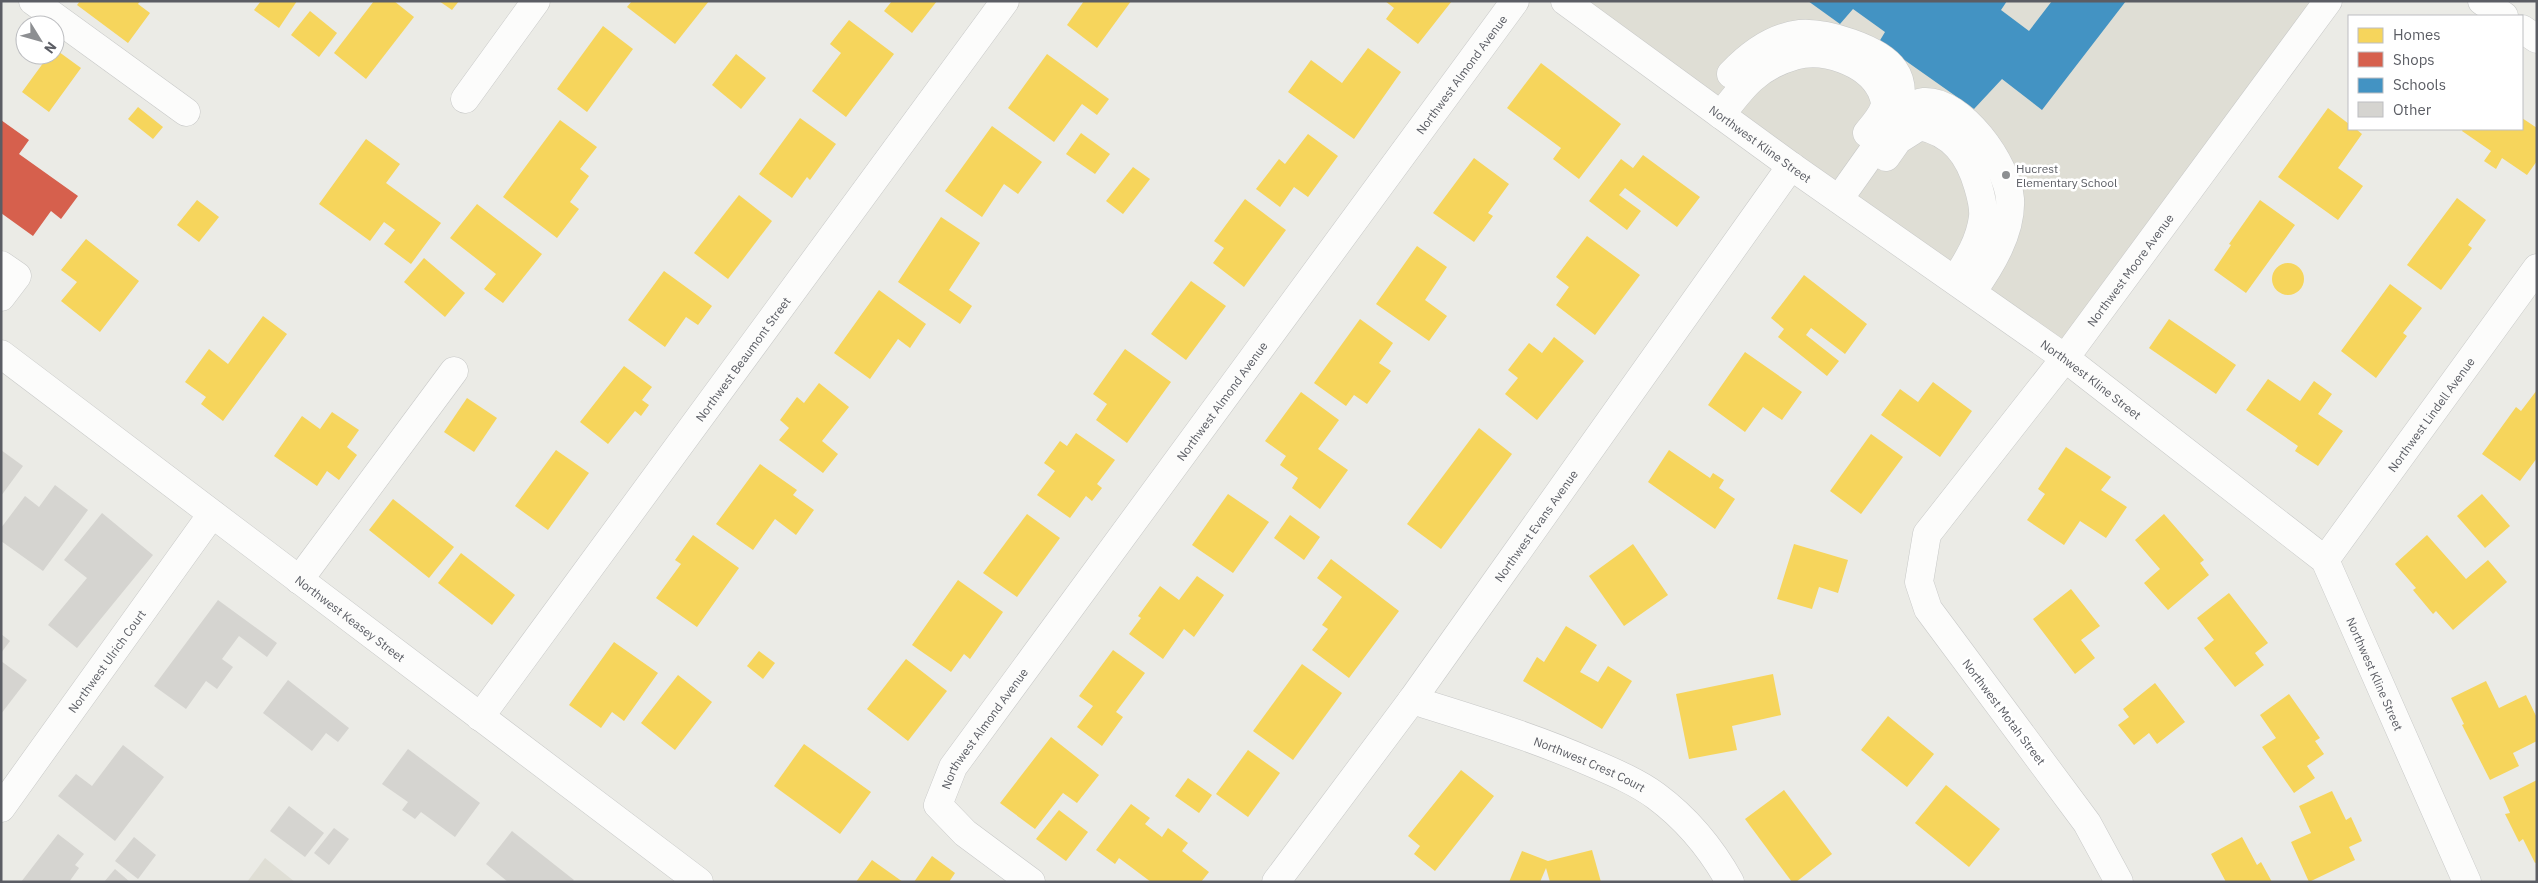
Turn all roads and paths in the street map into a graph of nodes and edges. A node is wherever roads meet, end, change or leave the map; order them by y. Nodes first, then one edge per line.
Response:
1 (33, 1) edge
2 (536, 1) edge
3 (1005, 1) edge
4 (1516, 1) edge
5 (1565, 1) edge
6 (2328, 1) edge
7 (2482, 1) edge
8 (2503, 15) edge
9 (2523, 30) edge
10 (2537, 39) edge
11 (465, 99) dead end
12 (1713, 109) junction
13 (186, 112) dead end
14 (1896, 118) junction
15 (1791, 166) junction
16 (1839, 199) junction
17 (1, 264) edge
18 (2537, 268) edge
19 (1964, 286) junction
20 (1, 297) edge
21 (1, 354) edge
22 (2065, 358) junction
23 (454, 371) dead end
24 (212, 514) junction
25 (1926, 534) joint
26 (2325, 560) junction
27 (299, 580) junction
28 (1412, 700) junction
29 (480, 717) junction
30 (1, 808) edge
31 (699, 882) edge
32 (1031, 882) edge
33 (1276, 882) edge
34 (1730, 882) edge
35 (2119, 882) edge
36 (2467, 882) edge

1 - 13 street
2 - 11 street
3 - 29 street, Northwest Beaumont Street
4 - 32 street, Northwest Almond Avenue
5 - 12 street, Northwest Kline Street
6 - 22 street, Northwest Moore Avenue
7 - 8 street
9 - 10 street
12 - 14 street
12 - 15 street, Northwest Kline Street
12 - 16 street
14 - 16 street
14 - 19 street
15 - 16 street, Northwest Kline Street
15 - 28 street, Northwest Evans Avenue
16 - 19 street, Northwest Kline Street
16 - 19 street
17 - 20 street
18 - 26 street, Northwest Lindell Avenue
19 - 22 street, Northwest Kline Street
21 - 24 street, Northwest Keasey Street
22 - 25 street, Northwest Moore Avenue
22 - 26 street, Northwest Kline Street
23 - 27 street
24 - 27 street, Northwest Keasey Street
24 - 30 street, Northwest Ulrich Court
25 - 35 street, Northwest Motah Street
26 - 36 street, Northwest Kline Street
27 - 29 street, Northwest Keasey Street
28 - 33 street, Northwest Evans Avenue
28 - 34 street, Northwest Crest Court
29 - 31 street, Northwest Keasey Street

